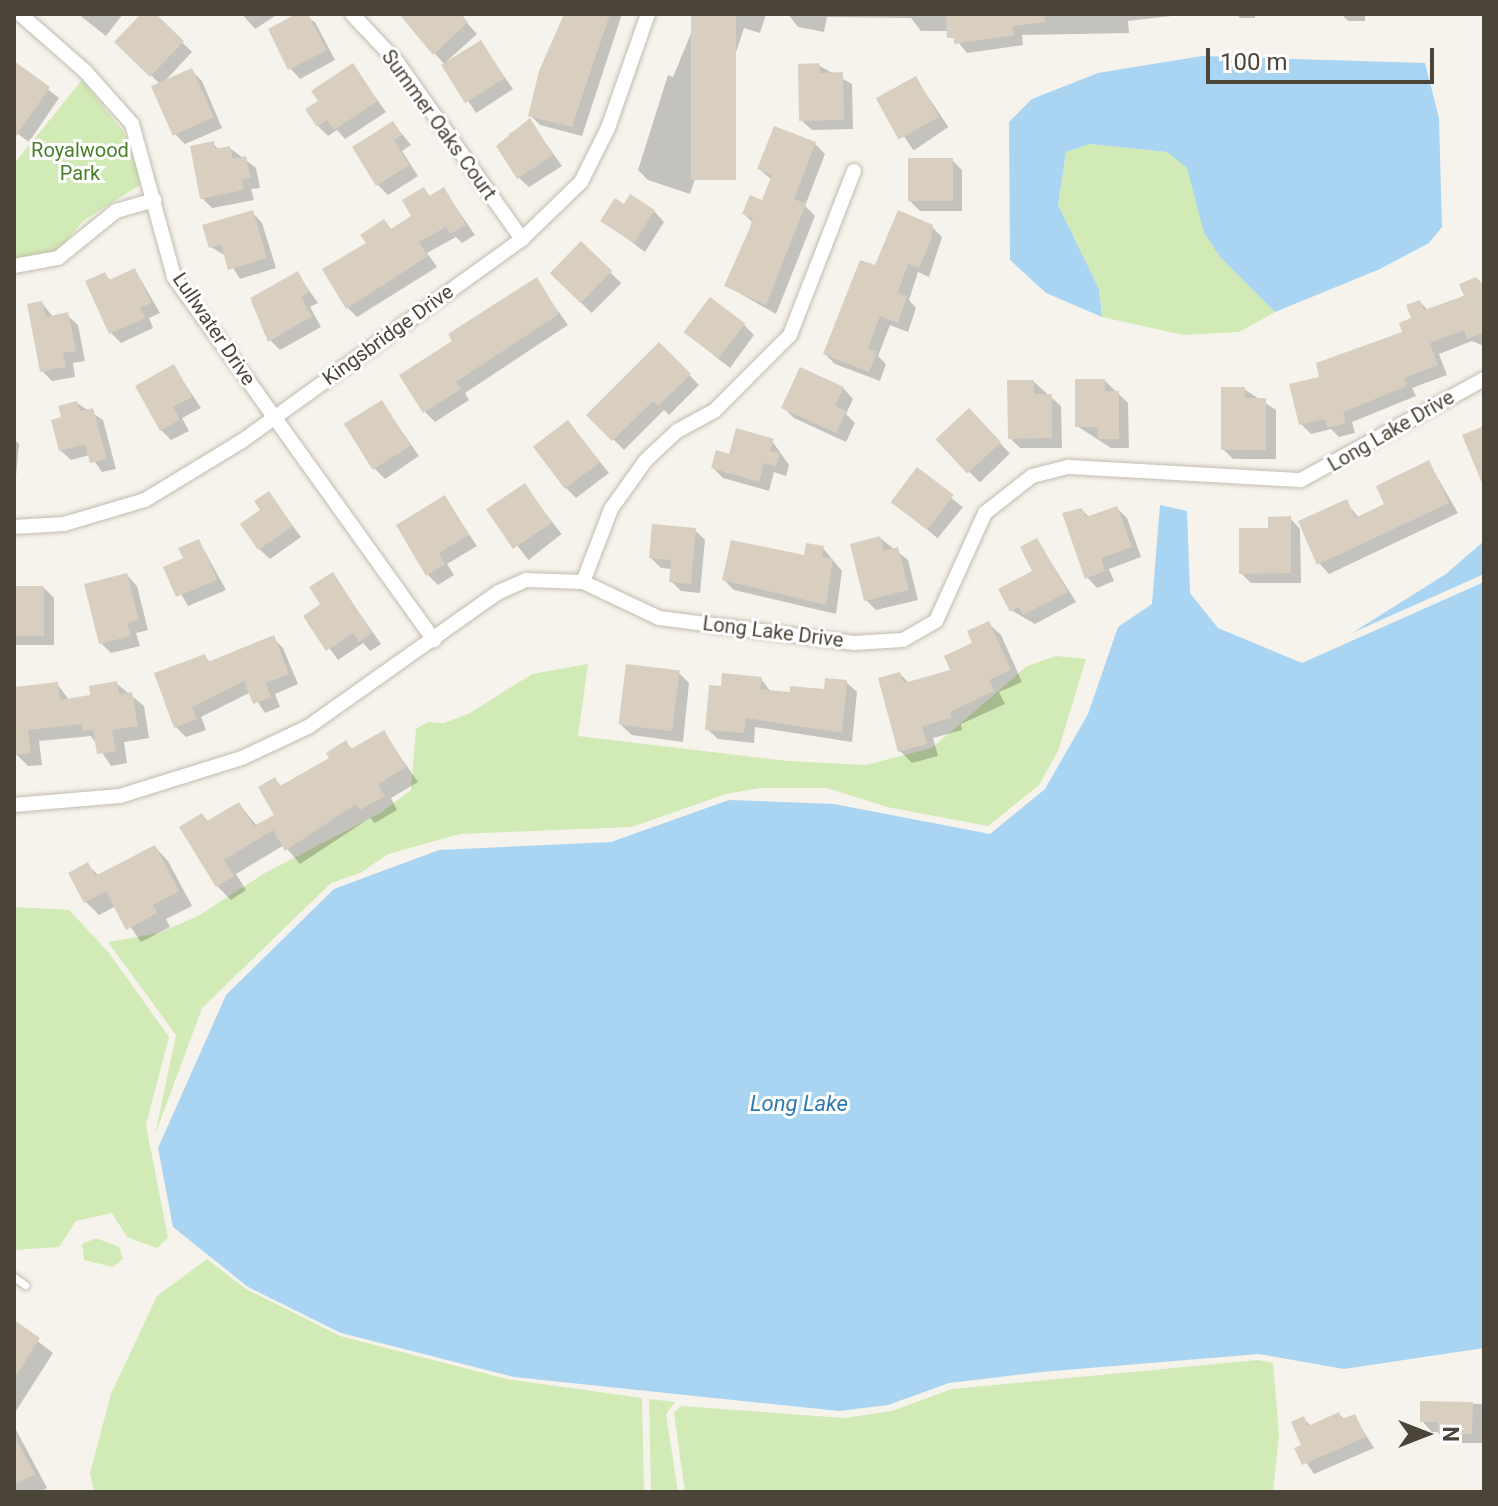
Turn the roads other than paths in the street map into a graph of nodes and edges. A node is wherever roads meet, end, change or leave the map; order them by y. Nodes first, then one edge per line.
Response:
1 (20, 14) edge
2 (352, 14) edge
3 (648, 14) edge
4 (854, 171) dead end
5 (154, 200) junction
6 (522, 239) junction
7 (14, 266) edge
8 (1484, 379) edge
9 (274, 417) junction
10 (14, 527) edge
11 (583, 582) junction
12 (434, 640) junction
13 (14, 805) edge
14 (14, 1277) edge
15 (25, 1285) dead end

1 - 5 street, Lullwater Drive
2 - 6 street, Summer Oaks Court
3 - 6 street, Kingsbridge Drive
4 - 11 street
5 - 7 street
5 - 9 street, Lullwater Drive
6 - 9 street, Kingsbridge Drive
8 - 11 street, Long Lake Drive
9 - 10 street, Kingsbridge Drive
9 - 12 street, Lullwater Drive
11 - 12 street, Long Lake Drive
12 - 13 street, Long Lake Drive
14 - 15 lane

